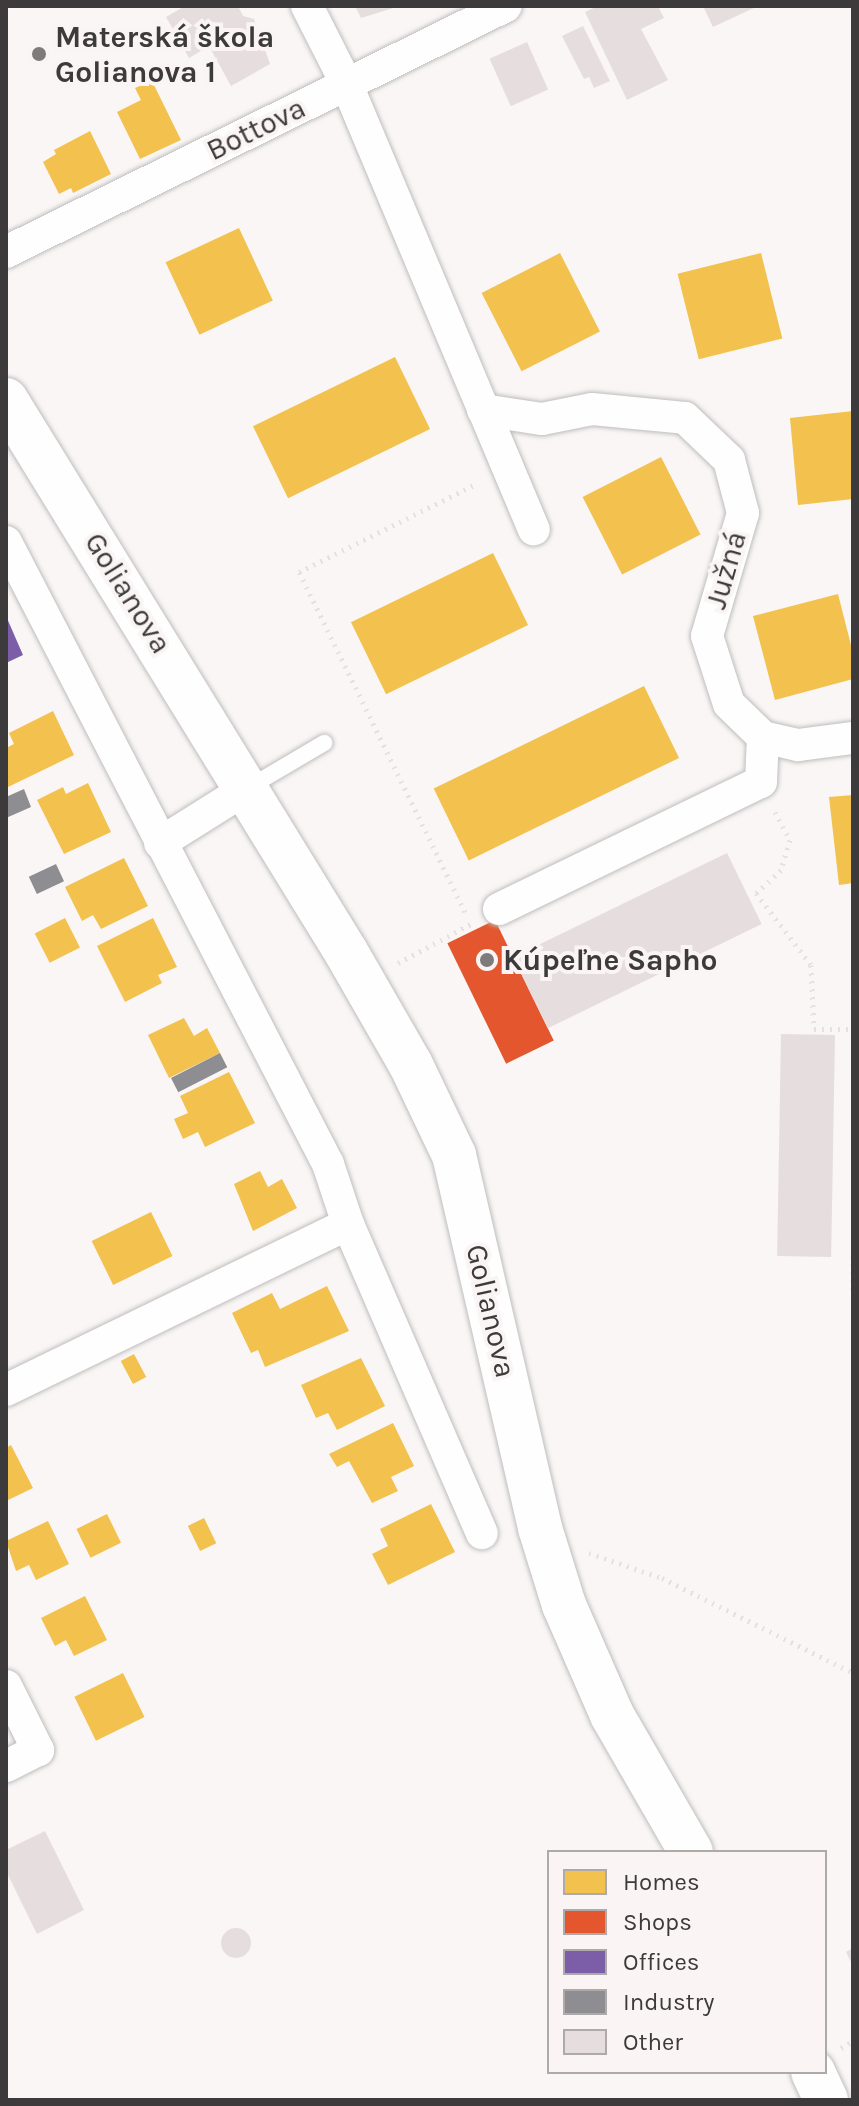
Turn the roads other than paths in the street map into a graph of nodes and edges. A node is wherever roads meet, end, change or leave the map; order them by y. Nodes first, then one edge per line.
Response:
1 (307, 6) edge
2 (506, 6) edge
3 (347, 85) junction
4 (6, 252) edge
5 (6, 400) edge
6 (483, 410) junction
7 (534, 529) dead end
8 (6, 542) edge
9 (763, 737) junction
10 (853, 738) edge
11 (324, 743) dead end
12 (246, 789) junction
13 (160, 843) junction
14 (499, 909) road end
15 (348, 1224) junction
16 (6, 1390) edge
17 (482, 1533) dead end
18 (6, 1686) edge
19 (6, 1766) edge
20 (690, 1850) edge
21 (814, 2074) edge
22 (826, 2100) edge

1 - 3 street
2 - 3 street, Bottova
3 - 4 street, Bottova
3 - 6 street
5 - 12 street, Golianova
6 - 7 street
6 - 9 street, Južná
8 - 13 street
9 - 10 street
9 - 14 street
11 - 12 lane
12 - 13 street
12 - 20 street, Golianova
13 - 15 street
15 - 16 street
15 - 17 street
18 - 19 street
21 - 22 street

